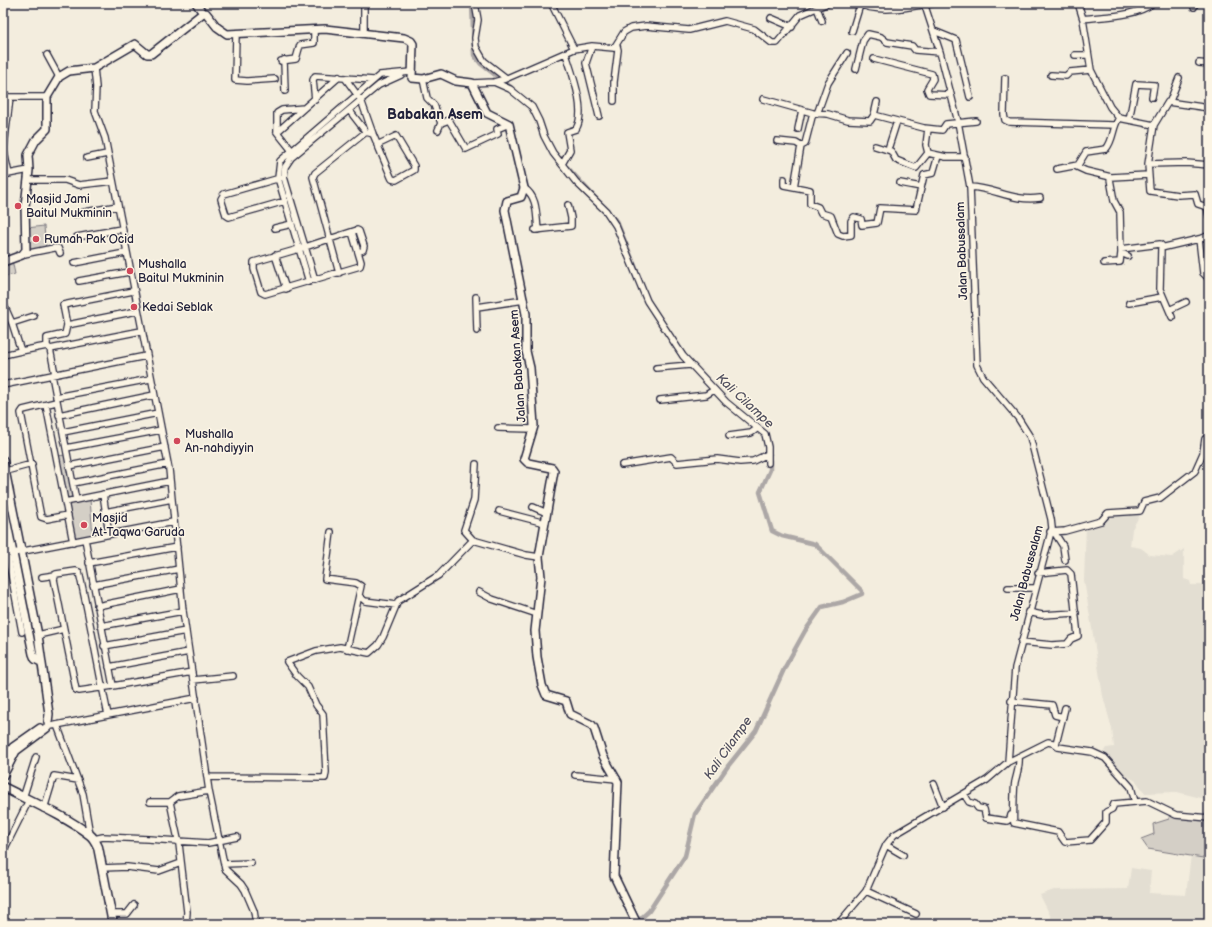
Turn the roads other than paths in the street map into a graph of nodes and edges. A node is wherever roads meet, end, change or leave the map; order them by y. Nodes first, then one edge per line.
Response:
1 (196, 3) edge
2 (364, 3) edge
3 (475, 3) edge
4 (550, 3) edge
5 (828, 3) edge
6 (934, 3) edge
7 (1078, 3) edge
8 (1152, 3) edge
9 (858, 4) edge
10 (925, 4) edge
11 (819, 6) edge
12 (871, 6) edge
13 (203, 13) junction
14 (771, 18) dead end
15 (1083, 20) junction
16 (822, 21) dead end
17 (792, 26) junction
18 (314, 30) junction
19 (852, 31) dead end
20 (934, 31) junction
21 (236, 34) junction
22 (364, 34) junction
23 (592, 46) junction
24 (614, 48) junction
25 (574, 49) junction
26 (940, 52) junction
27 (847, 53) dead end
28 (566, 54) junction
29 (46, 55) dead end
30 (1075, 55) dead end
31 (1088, 55) junction
32 (874, 59) dead end
33 (1199, 63) dead end
34 (1209, 64) edge
35 (94, 68) junction
36 (856, 70) dead end
37 (1091, 70) junction
38 (411, 72) junction
39 (401, 75) junction
40 (1052, 75) dead end
41 (59, 77) junction
42 (342, 78) junction
43 (1005, 78) dead end
44 (1179, 78) dead end
45 (275, 79) dead end
46 (423, 79) junction
47 (505, 79) junction
48 (374, 80) junction
49 (496, 81) junction
50 (472, 83) junction
51 (285, 91) dead end
52 (358, 94) junction
53 (951, 95) junction
54 (3, 97) edge
55 (47, 97) junction
56 (970, 97) dead end
57 (1152, 97) dead end
58 (10, 98) junction
59 (763, 99) dead end
60 (315, 100) junction
61 (361, 100) junction
62 (614, 101) dead end
63 (1170, 101) junction
64 (877, 102) dead end
65 (304, 108) junction
66 (1209, 108) edge
67 (349, 110) junction
68 (802, 110) junction
69 (815, 114) junction
70 (874, 114) junction
71 (599, 116) dead end
72 (1119, 118) junction
73 (1129, 120) junction
74 (897, 121) junction
75 (976, 121) dead end
76 (958, 122) junction
77 (441, 123) junction
78 (509, 124) junction
79 (1114, 125) junction
80 (1154, 126) junction
81 (798, 129) dead end
82 (928, 129) junction
83 (438, 130) dead end
84 (277, 132) junction
85 (366, 132) junction
86 (373, 134) junction
87 (777, 141) dead end
88 (377, 145) junction
89 (802, 146) junction
90 (875, 146) dead end
91 (889, 146) dead end
92 (4, 147) edge
93 (291, 150) junction
94 (928, 153) junction
95 (107, 154) junction
96 (296, 155) junction
97 (938, 156) junction
98 (965, 157) junction
99 (87, 158) dead end
100 (563, 162) junction
101 (1148, 164) junction
102 (1209, 165) edge
103 (1075, 166) junction
104 (1057, 168) dead end
105 (29, 170) junction
106 (6, 174) edge
107 (1148, 174) junction
108 (1111, 177) junction
109 (281, 178) junction
110 (784, 179) dead end
111 (28, 180) junction
112 (113, 181) junction
113 (900, 183) dead end
114 (794, 187) junction
115 (921, 187) junction
116 (970, 187) junction
117 (524, 188) junction
118 (1040, 198) dead end
119 (285, 201) junction
120 (568, 205) dead end
121 (117, 206) junction
122 (75, 214) dead end
123 (1209, 216) edge
124 (292, 224) junction
125 (275, 228) dead end
126 (121, 229) junction
127 (1209, 235) edge
128 (77, 237) dead end
129 (1200, 239) junction
130 (329, 240) junction
131 (1162, 246) junction
132 (302, 248) junction
133 (1121, 251) junction
134 (60, 253) dead end
135 (126, 253) junction
136 (24, 254) junction
137 (276, 256) junction
138 (1128, 256) dead end
139 (3, 262) edge
140 (74, 263) dead end
141 (1104, 263) dead end
142 (129, 272) junction
143 (338, 273) junction
144 (1209, 279) edge
145 (315, 280) junction
146 (80, 281) dead end
147 (309, 282) junction
148 (286, 289) junction
149 (133, 291) junction
150 (476, 297) dead end
151 (1162, 297) junction
152 (524, 300) junction
153 (1186, 302) dead end
154 (3, 303) edge
155 (1128, 303) dead end
156 (477, 307) junction
157 (1169, 310) junction
158 (137, 312) junction
159 (34, 316) dead end
160 (1172, 317) dead end
161 (12, 324) junction
162 (66, 325) junction
163 (141, 331) junction
164 (477, 331) dead end
165 (49, 348) junction
166 (20, 350) junction
167 (3, 355) edge
168 (146, 356) junction
169 (690, 365) junction
170 (656, 368) dead end
171 (53, 374) junction
172 (150, 379) junction
173 (3, 385) edge
174 (714, 390) junction
175 (154, 395) junction
176 (56, 400) junction
177 (660, 400) dead end
178 (46, 405) junction
179 (158, 413) junction
180 (60, 415) junction
181 (498, 428) dead end
182 (533, 428) junction
183 (758, 428) junction
184 (161, 430) junction
185 (63, 432) junction
186 (729, 436) dead end
187 (1209, 439) edge
188 (165, 447) junction
189 (66, 448) junction
190 (768, 454) junction
191 (3, 460) edge
192 (768, 463) dead end
193 (32, 464) junction
194 (168, 464) junction
195 (476, 464) dead end
196 (622, 465) dead end
197 (69, 466) junction
198 (6, 471) junction
199 (170, 481) junction
200 (73, 483) junction
201 (103, 494) junction
202 (172, 499) junction
203 (76, 500) junction
204 (65, 502) junction
205 (3, 504) edge
206 (533, 507) dead end
207 (499, 511) dead end
208 (105, 512) junction
209 (546, 513) junction
210 (68, 515) junction
211 (174, 522) junction
212 (545, 523) junction
213 (3, 531) edge
214 (331, 532) dead end
215 (1052, 532) junction
216 (109, 534) junction
217 (85, 539) junction
218 (473, 540) junction
219 (73, 542) junction
220 (176, 547) junction
221 (20, 552) junction
222 (8, 554) edge
223 (540, 557) junction
224 (1065, 560) dead end
225 (89, 563) junction
226 (178, 569) junction
227 (1038, 573) junction
228 (55, 575) junction
229 (42, 577) dead end
230 (93, 588) junction
231 (1008, 588) dead end
232 (1035, 588) junction
233 (181, 589) junction
234 (479, 592) dead end
235 (83, 593) junction
236 (359, 596) junction
237 (396, 605) junction
238 (97, 606) junction
239 (183, 611) junction
240 (1028, 612) junction
241 (1076, 613) junction
242 (537, 614) junction
243 (101, 626) junction
244 (64, 629) junction
245 (186, 631) junction
246 (22, 632) dead end
247 (38, 635) junction
248 (1021, 642) junction
249 (104, 646) junction
250 (347, 649) junction
251 (189, 652) junction
252 (41, 662) junction
253 (109, 667) junction
254 (192, 672) junction
255 (233, 676) dead end
256 (193, 680) junction
257 (114, 686) junction
258 (102, 688) junction
259 (196, 698) junction
260 (1011, 701) junction
261 (1065, 708) dead end
262 (108, 716) junction
263 (1063, 717) junction
264 (50, 725) junction
265 (1056, 744) junction
266 (36, 757) dead end
267 (1019, 757) junction
268 (3, 762) edge
269 (1008, 762) junction
270 (575, 775) dead end
271 (3, 776) edge
272 (207, 777) junction
273 (78, 780) junction
274 (617, 780) junction
275 (934, 784) dead end
276 (3, 787) edge
277 (209, 791) junction
278 (964, 794) junction
279 (26, 799) junction
280 (150, 802) dead end
281 (170, 802) junction
282 (1135, 802) junction
283 (1012, 804) dead end
284 (942, 807) junction
285 (44, 809) junction
286 (1209, 818) edge
287 (92, 837) junction
288 (237, 837) dead end
289 (178, 841) junction
290 (219, 841) junction
291 (886, 846) junction
292 (3, 852) edge
293 (904, 855) dead end
294 (181, 863) junction
295 (251, 863) dead end
296 (224, 864) junction
297 (102, 868) junction
298 (866, 891) junction
299 (134, 905) dead end
300 (112, 914) junction
301 (916, 914) dead end
302 (114, 924) edge
303 (186, 924) edge
304 (256, 924) edge
305 (637, 924) edge
306 (838, 924) edge

1 - 13 street
2 - 22 street
3 - 47 street
4 - 25 street
5 - 11 street
6 - 10 street
7 - 15 street
8 - 15 street
9 - 12 street
9 - 19 street
10 - 12 street
10 - 20 street, Jalan Babussalam
11 - 16 street
11 - 17 street
13 - 21 street
13 - 35 street
14 - 17 street
15 - 31 street
17 - 24 street
18 - 21 street
18 - 22 street
18 - 51 street
20 - 26 street, Jalan Babussalam
20 - 56 street
21 - 45 street
22 - 38 street
23 - 24 street
23 - 25 street
23 - 71 street
24 - 62 street
25 - 28 street
26 - 36 street
26 - 53 street, Jalan Babussalam
27 - 69 street
28 - 47 street
28 - 100 street
29 - 41 street
30 - 31 street
31 - 37 street
32 - 53 street
33 - 34 street
35 - 41 street
35 - 95 street
37 - 40 street
37 - 72 street
38 - 39 street
38 - 46 street
39 - 48 street
39 - 61 street
41 - 55 street
42 - 48 street
42 - 52 street
42 - 60 street
42 - 60 street
43 - 79 street
44 - 63 street
46 - 50 street
46 - 77 street
47 - 49 street
48 - 52 street
49 - 50 street
49 - 100 street
50 - 78 street
52 - 61 street
52 - 93 street
53 - 76 street, Jalan Babussalam
54 - 58 street
55 - 58 street
55 - 105 street
57 - 73 street
58 - 92 street
59 - 68 street
60 - 65 street
61 - 67 street
61 - 86 street
63 - 66 street
63 - 80 street
64 - 70 street
65 - 84 street
65 - 84 street
67 - 85 street
67 - 96 street
68 - 69 street
68 - 81 street
69 - 70 street
69 - 89 street
70 - 74 street
72 - 73 street
72 - 79 street
73 - 80 street
74 - 82 street
74 - 91 street
75 - 76 street
76 - 82 street
76 - 98 street, Jalan Babussalam
77 - 78 street
77 - 83 street
78 - 117 street
79 - 103 street
80 - 101 street
82 - 94 street
84 - 93 street
85 - 86 street
85 - 130 street
86 - 88 street
87 - 89 street
88 - 88 street
89 - 114 street
90 - 94 street
92 - 106 street
93 - 96 street
93 - 109 street
94 - 97 street
95 - 99 street
95 - 112 street
96 - 109 street
97 - 98 street
97 - 115 street
98 - 116 street, Jalan Babussalam
100 - 169 street
101 - 102 street
101 - 107 street
103 - 104 street
103 - 108 street
105 - 106 street
105 - 111 street
107 - 108 street
107 - 123 street
108 - 133 street
109 - 119 street
109 - 119 street
109 - 132 street
110 - 114 street
111 - 112 street
111 - 136 street
112 - 121 street
113 - 115 street
114 - 115 street
116 - 118 street
116 - 215 street, Jalan Babussalam
117 - 120 street
117 - 152 street, Jalan Babakan Asem
119 - 124 street
121 - 122 street
121 - 126 street
124 - 125 street
124 - 132 street
126 - 128 street
126 - 135 street
127 - 129 street
129 - 131 street
129 - 144 street
130 - 132 street
130 - 143 street
130 - 143 street
131 - 133 street
131 - 151 street
132 - 137 street
132 - 145 street
132 - 147 street
133 - 138 street
133 - 141 street
134 - 136 street
135 - 140 street
135 - 142 street
136 - 139 street
137 - 148 street
137 - 148 street
142 - 146 street
142 - 149 street
143 - 145 street
145 - 147 street
147 - 148 street
149 - 158 street
149 - 162 street
150 - 156 street
151 - 155 street
151 - 157 street
152 - 156 street
152 - 182 street, Jalan Babakan Asem
153 - 157 street
154 - 161 street
156 - 164 street
157 - 160 street
158 - 162 street
158 - 163 street
159 - 161 street
161 - 166 street
162 - 165 street
163 - 165 street
163 - 168 street
165 - 166 street
165 - 171 street
166 - 167 street
168 - 171 street
168 - 172 street
169 - 170 street
169 - 174 street
171 - 173 street
171 - 176 street
172 - 175 street
172 - 176 street
174 - 177 street
174 - 183 street
175 - 179 street
175 - 180 street
176 - 178 street
176 - 180 street
178 - 193 street
178 - 204 street
179 - 184 street
179 - 185 street
180 - 185 street
181 - 182 street
182 - 209 street, Jalan Babakan Asem
183 - 186 street
183 - 190 street
184 - 188 street
184 - 189 street
185 - 189 street
187 - 215 street
188 - 194 street
188 - 197 street
189 - 197 street
190 - 192 street
190 - 196 street
191 - 198 street
193 - 198 street
193 - 210 street
194 - 199 street
194 - 200 street
195 - 218 street
197 - 200 street
198 - 221 street
199 - 201 street
199 - 202 street
200 - 203 street
201 - 203 street
201 - 208 street
202 - 208 street
202 - 211 street
203 - 204 street
204 - 210 street
205 - 222 street
206 - 209 street
207 - 212 street
208 - 216 street
209 - 212 street, Jalan Babakan Asem
210 - 219 street
211 - 216 street
211 - 220 street
212 - 223 street, Jalan Babakan Asem
213 - 222 street
214 - 236 street
215 - 224 street
215 - 227 street, Jalan Babussalam
216 - 217 street
217 - 219 street
217 - 225 street
218 - 223 street
218 - 237 street
219 - 221 street
220 - 225 street
220 - 226 street
221 - 222 street
221 - 247 street
222 - 246 street
222 - 252 street
223 - 242 street, Jalan Babakan Asem
225 - 230 street
226 - 230 street
226 - 233 street
227 - 232 street, Jalan Babussalam
227 - 241 street
228 - 229 street
228 - 235 street
228 - 244 street
230 - 235 street
230 - 238 street
231 - 232 street
232 - 240 street, Jalan Babussalam
233 - 238 street
233 - 239 street
234 - 242 street
235 - 258 street
236 - 237 street
236 - 250 street
237 - 250 street
238 - 243 street
239 - 243 street
239 - 245 street
240 - 241 street
240 - 248 street, Jalan Babussalam
241 - 248 street
242 - 274 street, Jalan Babakan Asem
243 - 249 street
244 - 247 street
244 - 258 street
245 - 249 street
245 - 251 street
247 - 252 street
248 - 260 street, Jalan Babussalam
249 - 253 street
250 - 272 street
251 - 253 street
251 - 254 street
252 - 264 street
253 - 257 street
254 - 256 street
254 - 257 street
255 - 256 street
256 - 259 street
257 - 258 street
258 - 262 street
259 - 262 street
259 - 272 street
260 - 263 street
260 - 269 street, Jalan Babussalam
261 - 263 street
262 - 264 street
263 - 265 street
264 - 268 street
264 - 271 street
264 - 273 street
265 - 267 street
265 - 282 street
266 - 279 street
267 - 269 street
267 - 282 street
269 - 278 street
270 - 274 street
272 - 277 street
273 - 285 street
273 - 287 street
274 - 305 street
275 - 284 street
276 - 279 main road
277 - 281 street
277 - 290 street
278 - 283 street
278 - 284 street
279 - 285 main road
279 - 292 street
280 - 281 street
281 - 289 street
282 - 286 street
284 - 291 street
285 - 287 main road
287 - 289 street
287 - 297 main road
288 - 290 street
289 - 290 street
289 - 294 street
290 - 296 street
291 - 293 street
291 - 298 street
294 - 297 street
294 - 303 street
295 - 296 street
296 - 304 street
297 - 300 main road
298 - 301 street
298 - 306 street
299 - 300 street
300 - 302 main road

